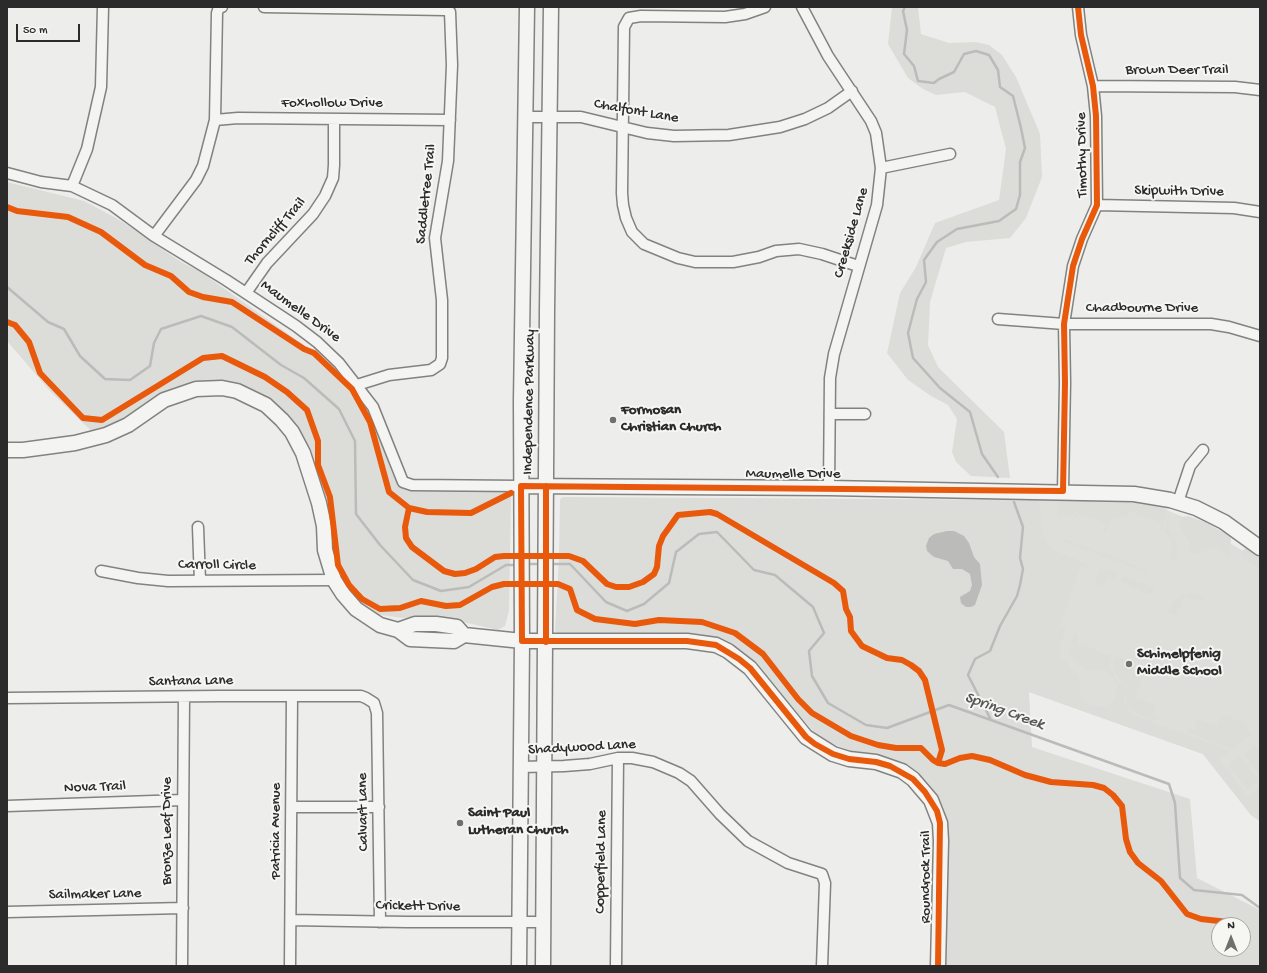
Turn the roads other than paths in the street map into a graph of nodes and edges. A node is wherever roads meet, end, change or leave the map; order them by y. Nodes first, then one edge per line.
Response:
1 (103, 7) edge
2 (221, 7) edge
3 (264, 7) edge
4 (526, 7) edge
5 (551, 7) edge
6 (765, 7) edge
7 (802, 7) edge
8 (1078, 7) edge
9 (1093, 86) junction
10 (1260, 90) edge
11 (852, 91) junction
12 (525, 117) junction
13 (550, 117) junction
14 (215, 120) junction
15 (334, 120) junction
16 (450, 120) junction
17 (623, 126) junction
18 (950, 154) dead end
19 (881, 168) junction
20 (7, 174) edge
21 (72, 186) junction
22 (1097, 205) junction
23 (1260, 212) edge
24 (154, 236) junction
25 (858, 266) junction
26 (246, 293) junction
27 (998, 319) dead end
28 (1064, 324) junction
29 (1260, 336) edge
30 (356, 384) junction
31 (830, 414) junction
32 (865, 414) dead end
33 (7, 450) edge
34 (1203, 450) dead end
35 (522, 486) junction
36 (546, 486) junction
37 (829, 488) junction
38 (1064, 491) junction
39 (1178, 502) junction
40 (198, 527) dead end
41 (1260, 548) edge
42 (101, 571) dead end
43 (334, 580) junction
44 (200, 581) junction
45 (522, 641) junction
46 (546, 642) junction
47 (292, 696) junction
48 (184, 697) junction
49 (7, 698) edge
50 (374, 703) joint
51 (618, 758) junction
52 (521, 767) junction
53 (545, 767) junction
54 (183, 800) junction
55 (7, 806) edge
56 (292, 807) junction
57 (379, 807) junction
58 (183, 908) junction
59 (7, 912) edge
60 (291, 920) junction
61 (380, 922) junction
62 (544, 922) junction
63 (519, 923) junction
64 (182, 966) edge
65 (290, 966) edge
66 (519, 966) edge
67 (543, 966) edge
68 (616, 966) edge
69 (822, 966) edge
70 (938, 966) edge

1 - 21 street
2 - 14 street
3 - 16 street, Saddletree Trail
4 - 12 street, Independence Parkway
5 - 13 street, Independence Parkway
6 - 17 street
7 - 11 street, Creekside Lane
8 - 9 street, Timothy Drive
9 - 10 street, Brown Deer Trail
9 - 22 street, Timothy Drive
11 - 17 street, Chalfont Lane
11 - 19 street, Creekside Lane
12 - 13 street, Chalfont Lane
12 - 35 street, Independence Parkway
13 - 17 street, Chalfont Lane
13 - 36 street, Independence Parkway
14 - 15 street, Foxhollow Drive
14 - 24 street
15 - 16 street, Foxhollow Drive
15 - 26 street, Thorncliff Trail
16 - 30 street, Saddletree Trail
17 - 25 street
18 - 19 street
19 - 25 street, Creekside Lane
20 - 21 street, Maumelle Drive
21 - 24 street, Maumelle Drive
22 - 23 street, Skipwith Drive
22 - 28 street, Timothy Drive
24 - 26 street, Maumelle Drive
25 - 31 street, Creekside Lane
26 - 30 street, Maumelle Drive
27 - 28 street, Chadbourne Drive
28 - 29 street, Chadbourne Drive
28 - 38 street, Timothy Drive
30 - 35 street, Maumelle Drive
31 - 32 street
31 - 37 street, Creekside Lane
33 - 43 street
34 - 39 street
35 - 36 street, Maumelle Drive
35 - 45 street, Independence Parkway
36 - 37 street, Maumelle Drive
36 - 46 street, Independence Parkway
37 - 38 street, Maumelle Drive
38 - 39 street, Maumelle Drive
39 - 41 street, Maumelle Drive
40 - 44 street
42 - 44 street, Carroll Circle
43 - 44 street, Carroll Circle
43 - 45 street, Roundrock Trail
45 - 46 street, Roundrock Trail
45 - 52 street, Independence Parkway
46 - 53 street, Independence Parkway
46 - 70 street, Roundrock Trail
47 - 48 street, Santana Lane
47 - 50 street, Santana Lane
47 - 56 street, Patricia Avenue
48 - 49 street, Santana Lane
48 - 54 street, Bronze Leaf Drive
50 - 57 street, Calvart Lane
51 - 53 street, Shadywood Lane
51 - 68 street, Copperfield Lane
51 - 69 street, Shadywood Lane
52 - 53 street, Shadywood Lane
52 - 63 street, Independence Parkway
53 - 62 street, Independence Parkway
54 - 55 street, Nova Trail
54 - 58 street, Bronze Leaf Drive
56 - 57 street
56 - 60 street, Patricia Avenue
57 - 61 street, Calvart Lane
58 - 59 street, Sailmaker Lane
58 - 64 street, Bronze Leaf Drive
60 - 61 street, Crickett Drive
60 - 65 street, Patricia Avenue
61 - 63 street, Crickett Drive
62 - 63 street, Crickett Drive
62 - 67 street, Independence Parkway
63 - 66 street, Independence Parkway

